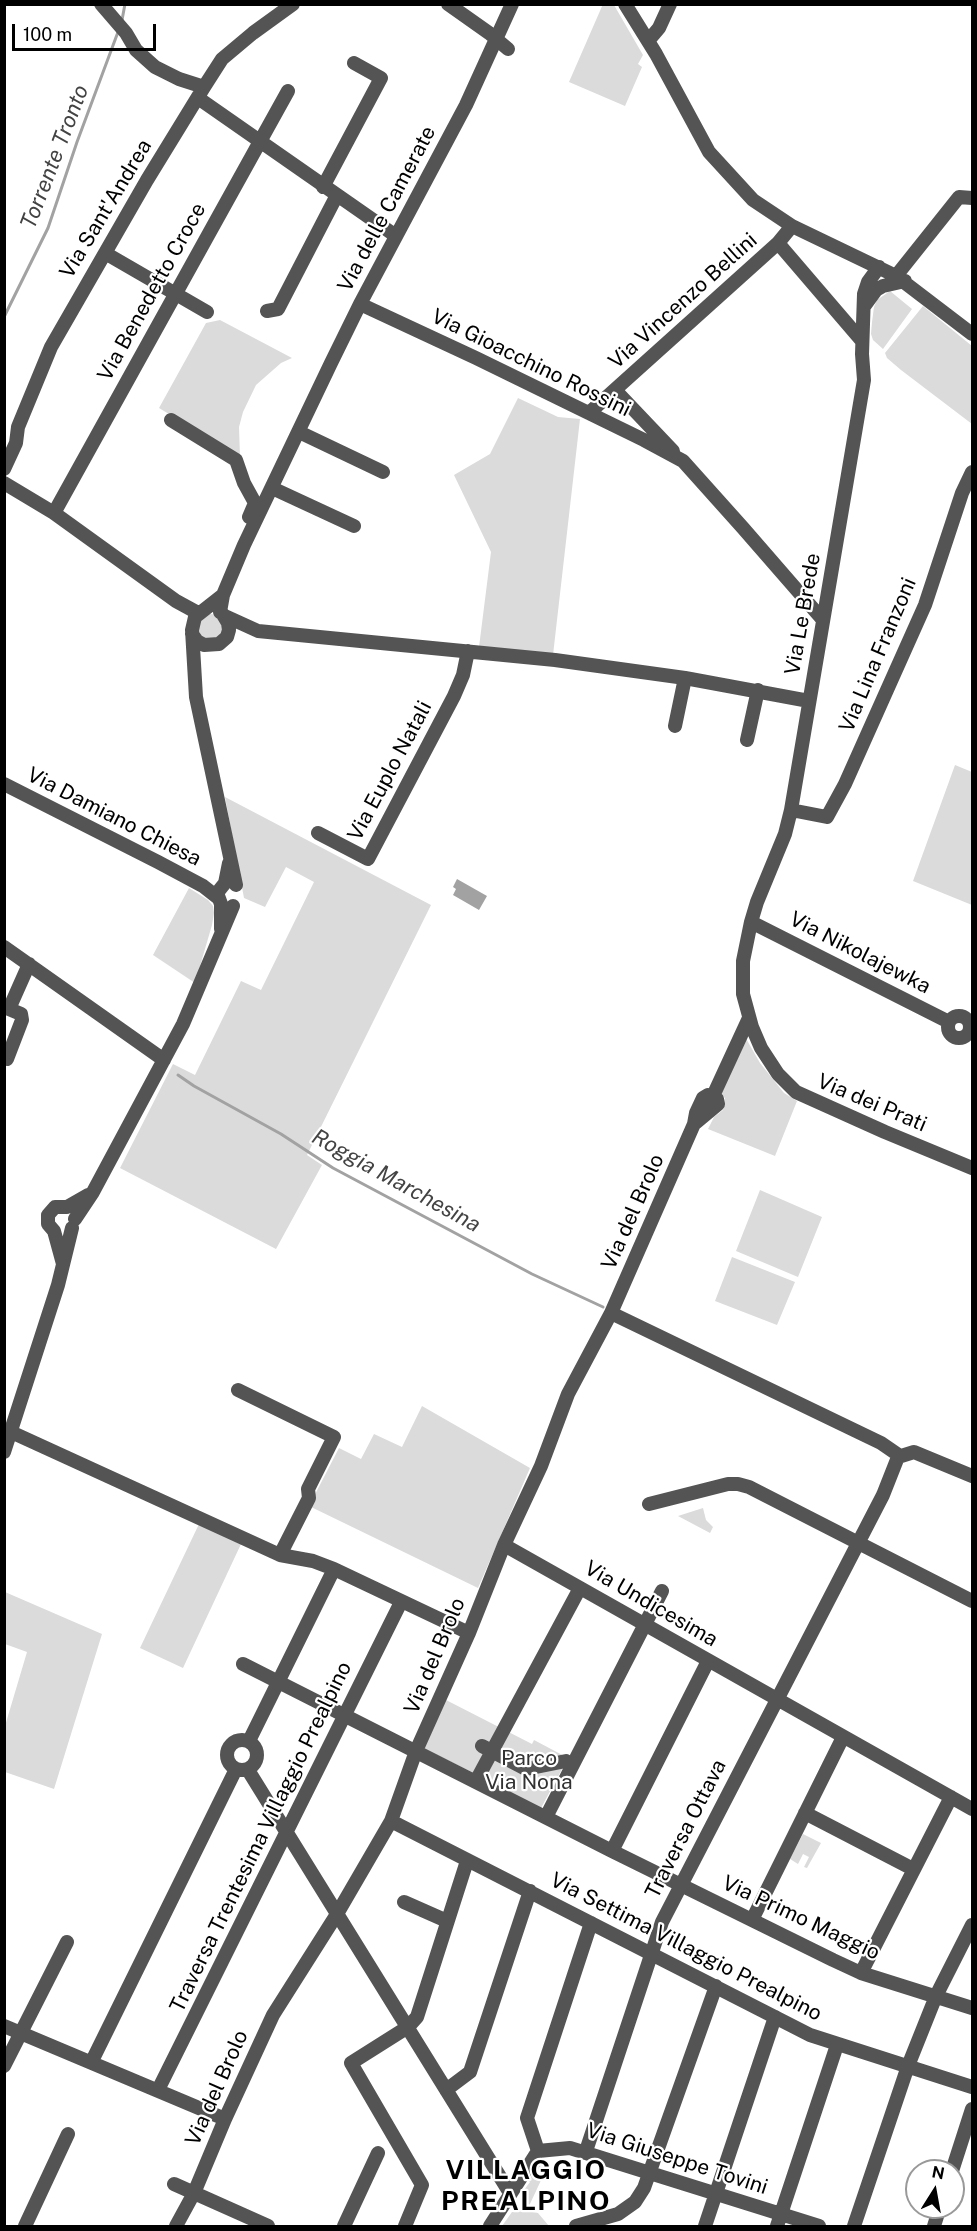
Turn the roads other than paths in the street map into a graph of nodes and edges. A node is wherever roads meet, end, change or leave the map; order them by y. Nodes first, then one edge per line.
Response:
1 (293, 4) edge
2 (448, 4) edge
3 (512, 4) edge
4 (625, 4) edge
5 (670, 4) edge
6 (101, 5) edge
7 (496, 39) junction
8 (648, 41) junction
9 (508, 49) dead end
10 (354, 63) dead end
11 (288, 91) dead end
12 (201, 93) junction
13 (259, 142) junction
14 (323, 187) junction
15 (336, 197) junction
16 (972, 198) edge
17 (774, 214) junction
18 (792, 226) junction
19 (396, 236) junction
20 (812, 237) junction
21 (778, 243) junction
22 (105, 253) junction
23 (858, 256) junction
24 (879, 267) junction
25 (900, 279) junction
26 (175, 294) junction
27 (868, 297) junction
28 (360, 304) junction
29 (267, 311) dead end
30 (207, 312) dead end
31 (972, 334) edge
32 (862, 341) junction
33 (616, 391) junction
34 (589, 413) junction
35 (171, 420) dead end
36 (298, 432) junction
37 (251, 458) dead end
38 (236, 460) junction
39 (683, 462) junction
40 (4, 469) edge
41 (382, 472) dead end
42 (972, 472) edge
43 (272, 488) junction
44 (5, 491) edge
45 (54, 513) junction
46 (354, 526) dead end
47 (225, 564) dead end
48 (223, 595) junction
49 (176, 601) junction
50 (200, 612) junction
51 (223, 614) junction
52 (823, 620) junction
53 (192, 630) junction
54 (258, 631) junction
55 (226, 637) junction
56 (208, 646) junction
57 (468, 651) junction
58 (194, 670) junction
59 (685, 678) junction
60 (758, 690) junction
61 (809, 701) junction
62 (675, 726) dead end
63 (747, 740) dead end
64 (4, 784) edge
65 (791, 810) junction
66 (318, 833) dead end
67 (225, 894) junction
68 (752, 922) junction
69 (4, 947) edge
70 (29, 964) junction
71 (7, 1008) edge
72 (749, 1018) junction
73 (949, 1022) dead end
74 (7, 1059) dead end
75 (164, 1060) junction
76 (972, 1165) edge
77 (72, 1218) junction
78 (54, 1231) junction
79 (63, 1266) junction
80 (611, 1313) junction
81 (238, 1390) dead end
82 (11, 1432) junction
83 (4, 1452) edge
84 (898, 1460) junction
85 (972, 1476) edge
86 (649, 1504) dead end
87 (858, 1542) junction
88 (504, 1545) junction
89 (280, 1555) junction
90 (334, 1569) junction
91 (580, 1588) junction
92 (662, 1591) dead end
93 (401, 1602) junction
94 (972, 1602) edge
95 (644, 1624) junction
96 (469, 1633) junction
97 (708, 1661) junction
98 (243, 1664) dead end
99 (277, 1681) junction
100 (777, 1700) junction
101 (345, 1714) junction
102 (843, 1737) junction
103 (249, 1741) junction
104 (488, 1749) junction
105 (416, 1751) junction
106 (566, 1761) dead end
107 (242, 1769) junction
108 (476, 1781) junction
109 (951, 1797) junction
110 (972, 1809) edge
111 (805, 1813) junction
112 (546, 1816) junction
113 (391, 1821) junction
114 (286, 1833) junction
115 (612, 1851) junction
116 (467, 1861) junction
117 (913, 1869) junction
118 (682, 1885) junction
119 (530, 1891) junction
120 (405, 1902) dead end
121 (337, 1914) junction
122 (752, 1920) junction
123 (447, 1921) junction
124 (591, 1923) junction
125 (972, 1925) edge
126 (67, 1942) dead end
127 (652, 1953) junction
128 (861, 1973) junction
129 (716, 1986) junction
130 (936, 1996) junction
131 (972, 2007) edge
132 (775, 2017) junction
133 (4, 2026) edge
134 (408, 2027) junction
135 (20, 2032) junction
136 (837, 2045) junction
137 (92, 2061) junction
138 (4, 2066) edge
139 (908, 2066) junction
140 (972, 2087) edge
141 (158, 2090) junction
142 (446, 2090) junction
143 (972, 2109) edge
144 (225, 2119) junction
145 (68, 2134) dead end
146 (538, 2151) junction
147 (586, 2151) junction
148 (378, 2153) dead end
149 (956, 2159) edge
150 (651, 2172) junction
151 (174, 2184) dead end
152 (194, 2193) junction
153 (510, 2193) junction
154 (716, 2193) junction
155 (779, 2220) edge
156 (241, 2221) edge
157 (410, 2224) edge
158 (25, 2226) edge
159 (176, 2226) edge
160 (268, 2226) edge
161 (344, 2226) edge
162 (490, 2226) edge
163 (576, 2226) edge
164 (705, 2226) edge
165 (819, 2226) edge
166 (854, 2226) edge

1 - 12 street, Via Sant'Andrea
2 - 7 street
3 - 7 street, Via delle Camerate
4 - 8 street
5 - 8 street
6 - 12 street
7 - 9 street
7 - 19 street, Via delle Camerate
8 - 17 street
10 - 14 street
11 - 13 street, Via Benedetto Croce
12 - 13 street
12 - 22 street, Via Sant'Andrea
13 - 14 street
13 - 26 street, Via Benedetto Croce
14 - 15 street
15 - 19 street
15 - 29 street
16 - 25 street
17 - 18 street
17 - 21 street, Via Vincenzo Bellini
18 - 20 street
18 - 21 street, Via Vincenzo Bellini
19 - 28 street, Via delle Camerate
20 - 21 street, Via Vincenzo Bellini
20 - 23 street
21 - 32 street
21 - 33 street, Via Vincenzo Bellini
22 - 26 street
22 - 40 street, Via Sant'Andrea
23 - 24 street
23 - 27 street, Via Le Brede
24 - 25 street
24 - 27 street, Via Le Brede
25 - 27 street
25 - 31 street
26 - 30 street
26 - 45 street, Via Benedetto Croce
27 - 32 street, Via Le Brede
28 - 34 street, Via Gioacchino Rossini
28 - 36 street, Via delle Camerate
32 - 52 street, Via Le Brede
33 - 34 street, Via Vincenzo Bellini
33 - 39 street, Via Gioacchino Rossini
34 - 39 street, Via Gioacchino Rossini
35 - 38 street
36 - 41 street
36 - 43 street, Via delle Camerate
37 - 38 street
38 - 47 street
39 - 52 street, Via Gioacchino Rossini
42 - 65 street, Via Lina Franzoni
43 - 46 street
43 - 48 street, Via delle Camerate
44 - 45 street
45 - 49 street
48 - 50 street, Via delle Camerate
48 - 51 street, Via delle Camerate
49 - 50 street
49 - 53 street
50 - 51 street
50 - 53 street, Via delle Camerate
51 - 54 street
51 - 55 street, Via delle Camerate
52 - 61 street, Via Le Brede
53 - 56 street
53 - 58 street, Via delle Camerate
54 - 55 street
54 - 57 street
55 - 56 street
56 - 58 street
57 - 59 street
57 - 66 street, Via Euplo Natali
58 - 67 street, Via delle Camerate
59 - 60 street
59 - 62 street
60 - 61 street
60 - 63 street
61 - 65 street, Via Le Brede
64 - 67 street, Via Damiano Chiesa
65 - 68 street, Via Le Brede
67 - 75 street, Via delle Camerate
68 - 72 street, Via dei Prati
68 - 73 street, Via Nikolajewka
69 - 70 street
70 - 71 street
70 - 75 street
71 - 74 street
72 - 76 street, Via dei Prati
72 - 80 street, Via del Brolo
75 - 77 street, Via delle Camerate
77 - 78 street
77 - 78 street
77 - 79 street
78 - 79 street
79 - 82 street
80 - 84 street
80 - 88 street, Via del Brolo
81 - 89 street
82 - 83 street
82 - 89 street
84 - 85 street
84 - 87 street, Traversa Ottava
86 - 87 street
87 - 94 street
87 - 100 street, Traversa Ottava
88 - 91 street, Via Undicesima
88 - 96 street, Via del Brolo
89 - 90 street
90 - 93 street
90 - 99 street
91 - 95 street, Via Undicesima
91 - 104 street
92 - 95 street
93 - 96 street
93 - 101 street, Traversa Trentesima Villaggio Prealpino
95 - 97 street, Via Undicesima
95 - 112 street
96 - 105 street, Via del Brolo
97 - 100 street, Via Undicesima
97 - 115 street
98 - 99 street, Via Primo Maggio
99 - 101 street, Via Primo Maggio
99 - 103 street
100 - 102 street, Via Undicesima
100 - 118 street, Traversa Ottava
101 - 105 street, Via Primo Maggio
101 - 114 street, Traversa Trentesima Villaggio Prealpino
102 - 109 street, Via Undicesima
102 - 111 street
103 - 107 street
103 - 107 street
104 - 106 street
104 - 108 street
105 - 108 street, Via Primo Maggio
105 - 113 street, Via del Brolo
107 - 114 street
107 - 137 street
108 - 112 street, Via Primo Maggio
109 - 110 street, Via Undicesima
109 - 117 street
111 - 117 street
111 - 122 street
112 - 115 street, Via Primo Maggio
113 - 116 street, Via Settima Villaggio Prealpino
113 - 121 street, Via del Brolo
114 - 121 street
114 - 141 street, Traversa Trentesima Villaggio Prealpino
115 - 118 street, Via Primo Maggio
116 - 119 street, Via Settima Villaggio Prealpino
116 - 123 street
117 - 128 street
118 - 122 street, Via Primo Maggio
118 - 127 street, Traversa Ottava
119 - 124 street, Via Settima Villaggio Prealpino
119 - 142 street
120 - 123 street
121 - 134 street
121 - 144 street, Via del Brolo
122 - 128 street, Via Primo Maggio
123 - 134 street
124 - 127 street, Via Settima Villaggio Prealpino
124 - 146 street
125 - 130 street
126 - 135 street
127 - 129 street, Via Settima Villaggio Prealpino
127 - 147 street, Traversa Ottava
128 - 130 street, Via Primo Maggio
129 - 132 street, Via Settima Villaggio Prealpino
129 - 150 street
130 - 131 street, Via Primo Maggio
130 - 139 street
132 - 136 street, Via Settima Villaggio Prealpino
132 - 154 street
133 - 135 street
134 - 142 street
134 - 157 street
135 - 137 street
135 - 138 street
136 - 139 street, Via Settima Villaggio Prealpino
136 - 155 street
137 - 141 street
139 - 140 street, Via Settima Villaggio Prealpino
139 - 166 street
141 - 144 street
142 - 153 street
143 - 149 street
144 - 152 street, Via del Brolo
145 - 158 street
146 - 147 street, Via Giuseppe Tovini
146 - 153 street
147 - 150 street, Via Giuseppe Tovini
148 - 161 street
150 - 154 street, Via Giuseppe Tovini
150 - 163 street
151 - 152 street
152 - 156 street
152 - 159 street, Via del Brolo
153 - 162 street
154 - 155 street, Via Giuseppe Tovini
154 - 164 street
155 - 165 street, Via Giuseppe Tovini
156 - 160 street

